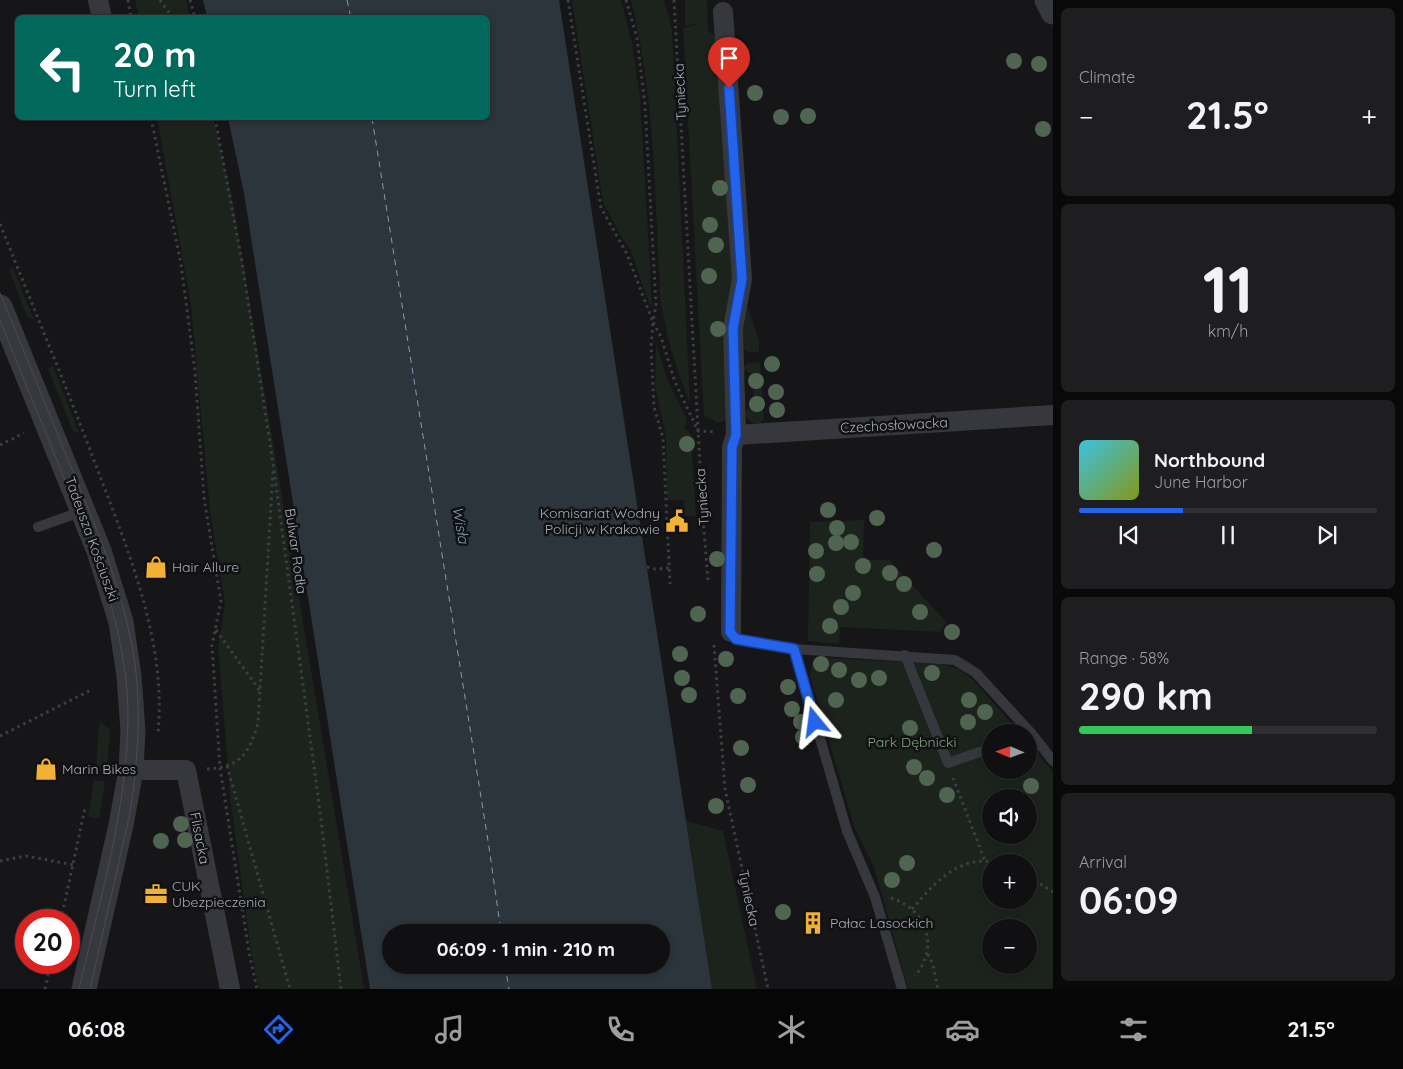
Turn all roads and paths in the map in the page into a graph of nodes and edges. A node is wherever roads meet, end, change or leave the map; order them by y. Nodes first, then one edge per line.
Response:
1 (98, 0) edge
2 (128, 0) edge
3 (160, 0) edge
4 (190, 0) edge
5 (568, 0) edge
6 (626, 0) edge
7 (674, 0) edge
8 (1047, 0) edge
9 (724, 12) dead end
10 (1053, 12) edge
11 (101, 15) edge
12 (130, 15) edge
13 (171, 15) edge
14 (194, 15) edge
15 (152, 120) edge
16 (215, 120) edge
17 (0, 307) edge
18 (653, 322) junction
19 (1053, 415) edge
20 (698, 431) junction
21 (24, 433) dead end
22 (736, 435) junction
23 (0, 445) edge
24 (273, 463) junction
25 (84, 510) junction
26 (38, 527) dead end
27 (647, 567) dead end
28 (669, 568) junction
29 (670, 584) dead end
30 (709, 585) dead end
31 (215, 630) junction
32 (722, 637) junction
33 (794, 649) junction
34 (905, 655) junction
35 (93, 689) dead end
36 (260, 691) junction
37 (161, 708) dead end
38 (1021, 724) edge
39 (0, 736) edge
40 (158, 742) dead end
41 (1038, 743) edge
42 (982, 751) edge
43 (1053, 761) edge
44 (948, 763) junction
45 (227, 766) junction
46 (220, 768) junction
47 (131, 770) junction
48 (186, 770) junction
49 (85, 808) dead end
50 (982, 854) edge
51 (0, 861) edge
52 (982, 862) edge
53 (74, 865) junction
54 (1037, 882) edge
55 (1053, 892) edge
56 (875, 897) junction
57 (64, 909) edge
58 (912, 909) junction
59 (927, 953) junction
60 (49, 974) edge
61 (901, 988) edge
62 (45, 989) edge
63 (84, 989) edge
64 (230, 989) edge
65 (257, 989) edge
66 (290, 989) edge
67 (341, 989) edge
68 (768, 989) edge
69 (938, 989) edge

1 - 11 street
2 - 12 path
3 - 13 path
4 - 14 path
5 - 18 path
6 - 18 path
7 - 20 path, Tyniecka
8 - 10 street
9 - 22 street, Tyniecka
15 - 31 path
16 - 24 path, Bulwar Rodła
17 - 25 street, Tadeusza Kościuszki
18 - 20 path
18 - 28 path
19 - 22 street, Czechosłowacka
20 - 30 path, Tyniecka
21 - 23 path
22 - 32 street, Tyniecka
24 - 36 path
24 - 67 path, Bulwar Rodła
25 - 26 lane
25 - 47 street, Tadeusza Kościuszki
27 - 28 path
28 - 29 path
31 - 36 path
31 - 46 path
32 - 33 lane
32 - 68 path, Tyniecka
33 - 34 lane
33 - 56 lane
34 - 38 lane
34 - 44 lane
35 - 39 path
36 - 45 path
37 - 40 path
41 - 43 lane
42 - 44 lane
44 - 50 path
45 - 46 path
45 - 66 path
46 - 48 path
46 - 65 path
47 - 48 street
47 - 63 street, Tadeusza Kościuszki
48 - 64 street, Flisacka
49 - 53 path
51 - 53 path
52 - 58 path
53 - 57 path
54 - 55 path
56 - 58 path
56 - 61 lane
58 - 59 path
59 - 61 path
59 - 69 path
60 - 62 path

